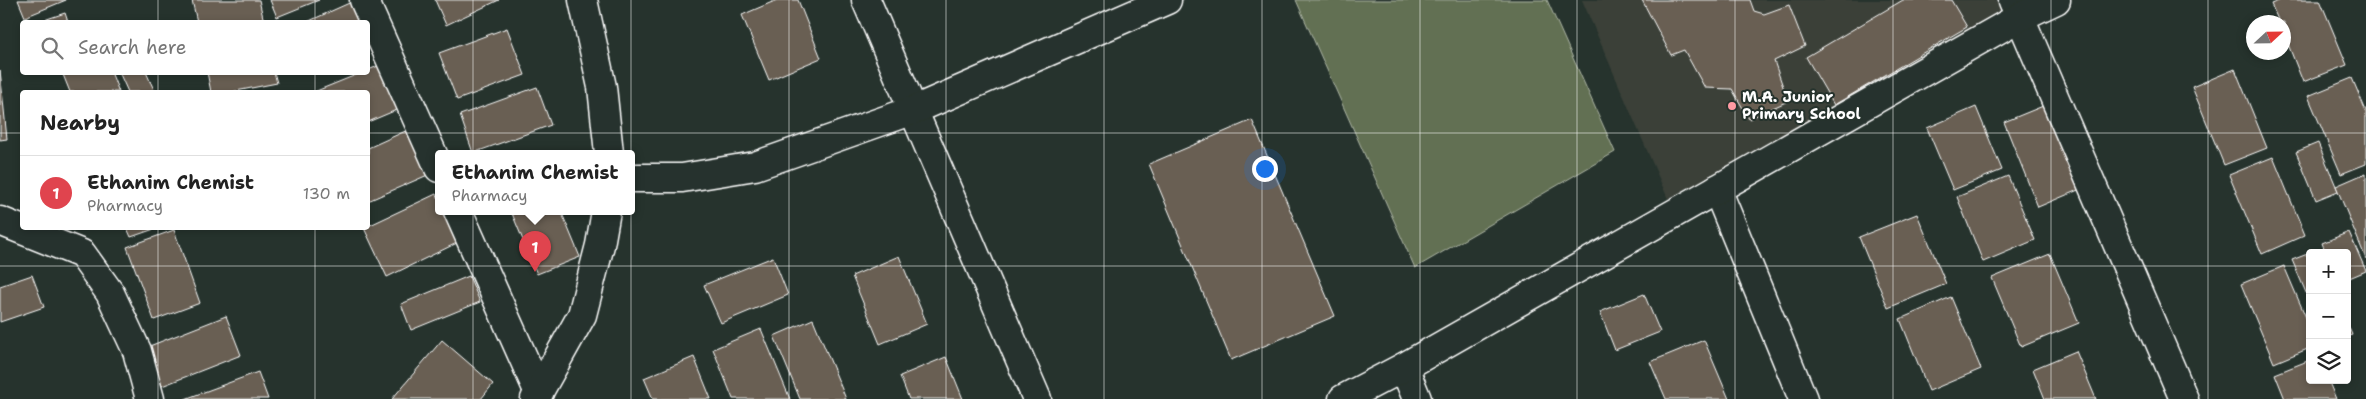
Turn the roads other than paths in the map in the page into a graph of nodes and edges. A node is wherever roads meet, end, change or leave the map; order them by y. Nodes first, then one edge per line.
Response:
1 (364, 0) edge
2 (583, 0) edge
3 (866, 0) edge
4 (1167, 0) edge
5 (2056, 0) edge
6 (2016, 9) edge
7 (914, 110) junction
8 (609, 150) edge
9 (435, 159) edge
10 (635, 178) edge
11 (1717, 189) junction
12 (460, 215) edge
13 (605, 215) edge
14 (0, 222) edge
15 (20, 230) edge
16 (20, 230) edge
17 (1404, 367) junction
18 (537, 396) edge
19 (150, 399) edge
20 (1038, 399) edge
21 (1343, 399) edge
22 (1418, 399) edge
23 (1803, 399) edge
24 (2184, 399) edge

1 - 9 street
2 - 8 street
3 - 7 street
4 - 7 street
5 - 6 street
6 - 11 street
6 - 24 street
7 - 10 street
7 - 20 street
11 - 17 street
11 - 23 street
12 - 18 street
13 - 18 street
14 - 15 street
16 - 19 street
17 - 21 street
17 - 22 street

